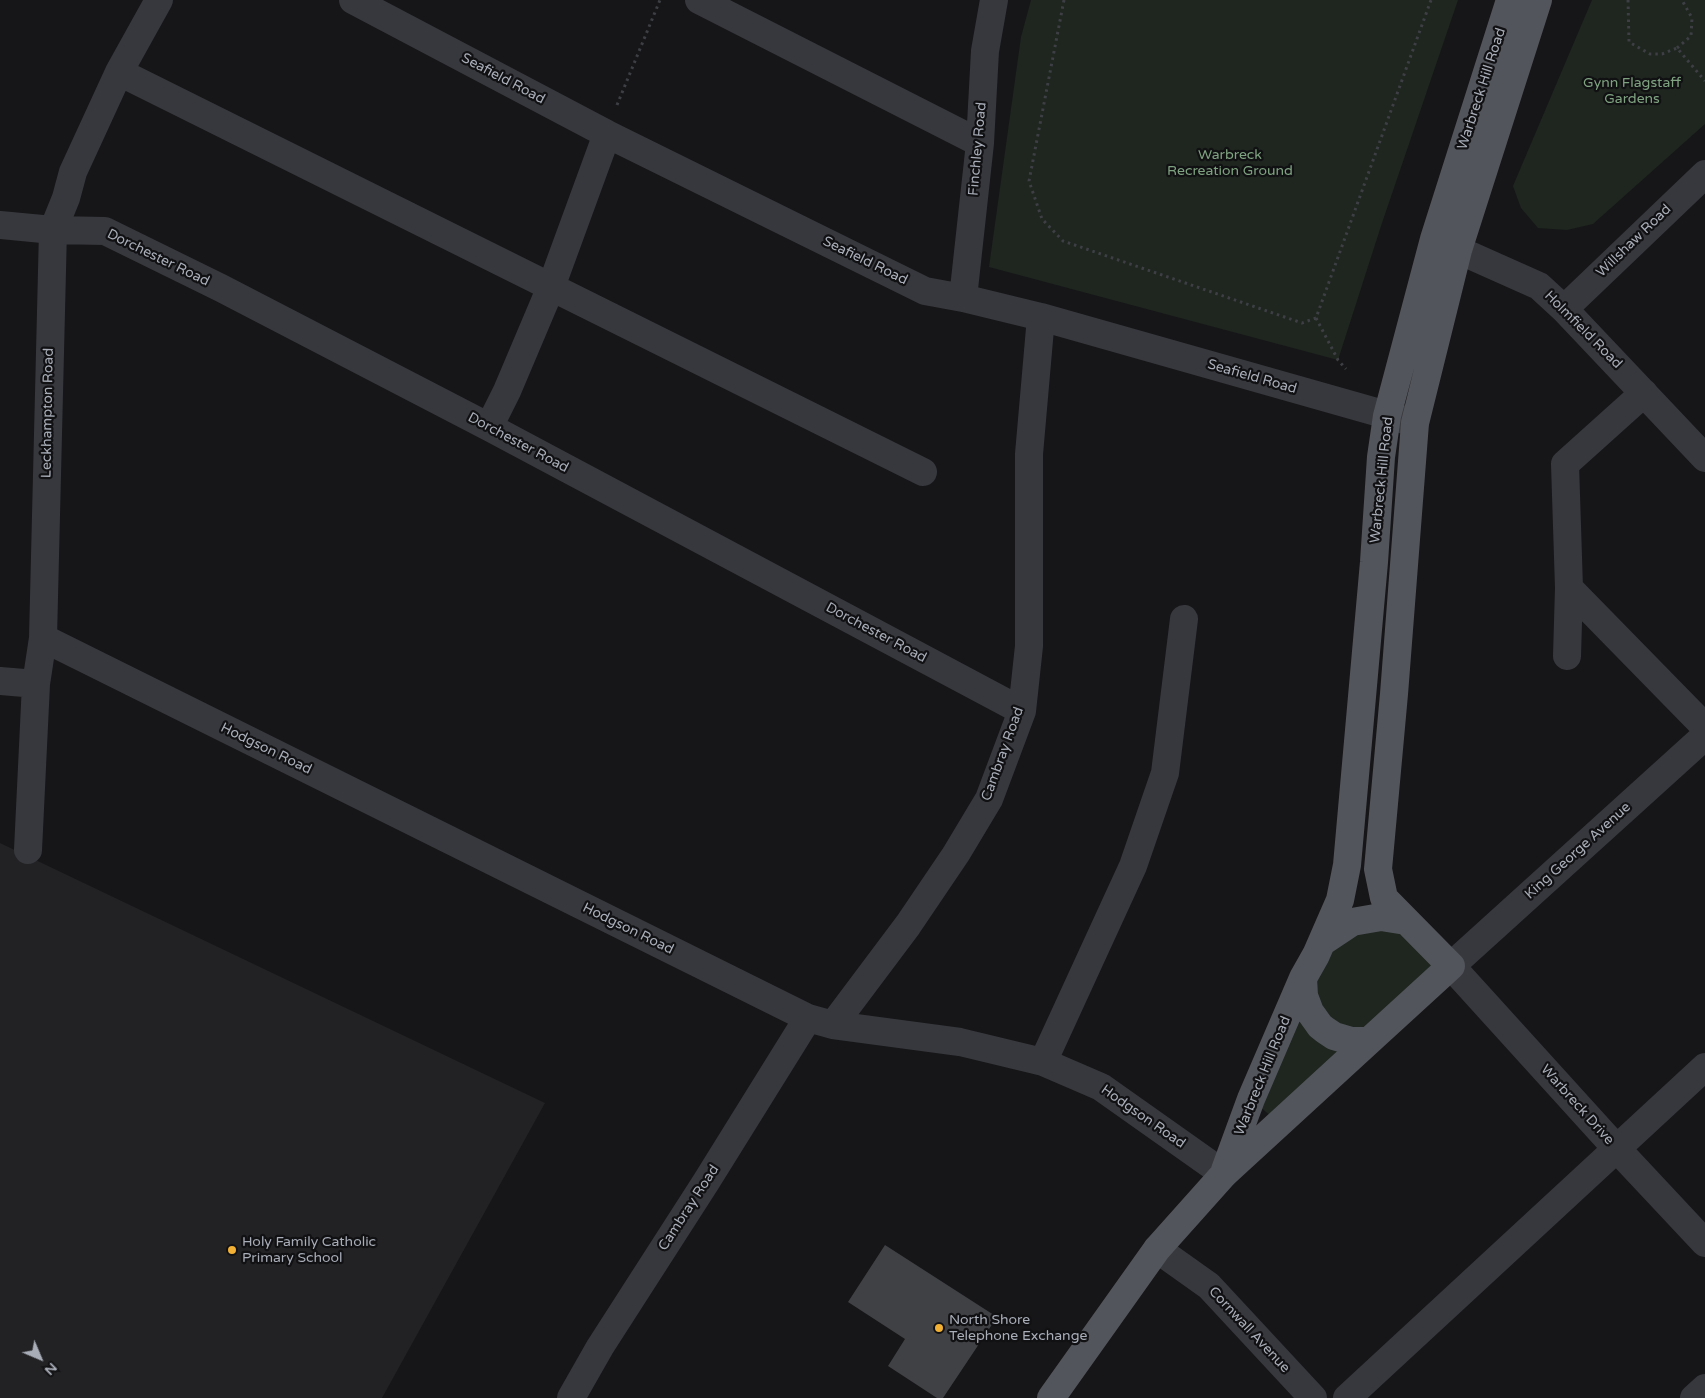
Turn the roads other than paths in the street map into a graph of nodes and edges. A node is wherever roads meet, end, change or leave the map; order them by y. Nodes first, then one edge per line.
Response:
1 (159, 0) edge
2 (353, 0) edge
3 (699, 0) edge
4 (994, 0) edge
5 (1510, 0) edge
6 (1538, 0) edge
7 (119, 72) junction
8 (607, 134) junction
9 (980, 143) junction
10 (1705, 174) edge
11 (0, 225) edge
12 (53, 230) junction
13 (1434, 239) junction
14 (1458, 250) junction
15 (551, 287) junction
16 (963, 298) junction
17 (1564, 308) junction
18 (1041, 317) junction
19 (1644, 393) junction
20 (1387, 416) junction
21 (1415, 422) junction
22 (489, 427) junction
23 (1705, 458) edge
24 (923, 472) dead end
25 (1569, 588) junction
26 (1184, 619) dead end
27 (42, 638) junction
28 (1567, 656) dead end
29 (0, 681) edge
30 (36, 684) junction
31 (1022, 711) junction
32 (1705, 727) edge
33 (1705, 736) edge
34 (28, 850) dead end
35 (1406, 921) junction
36 (1322, 942) junction
37 (1451, 966) junction
38 (1303, 978) junction
39 (820, 1022) junction
40 (1369, 1042) junction
41 (1043, 1062) junction
42 (1705, 1067) edge
43 (1617, 1149) junction
44 (1224, 1174) junction
45 (1705, 1243) edge
46 (1157, 1249) junction
47 (1705, 1388) edge
48 (571, 1398) edge
49 (1052, 1398) edge
50 (1313, 1398) edge
51 (1347, 1398) edge
52 (1694, 1398) edge

1 - 7 street, Leckhampton Road
2 - 8 street, Seafield Road
3 - 9 street
4 - 9 street, Finchley Road
5 - 13 main road, Warbreck Hill Road
6 - 14 main road, Warbreck Hill Road
7 - 12 street, Leckhampton Road
7 - 15 street
8 - 15 street
8 - 16 street, Seafield Road
9 - 16 street, Finchley Road
10 - 17 street, Willshaw Road
11 - 12 street, Dorchester Road
12 - 22 street, Dorchester Road
12 - 27 street, Leckhampton Road
13 - 14 street, Holmfield Road
13 - 20 main road, Warbreck Hill Road
14 - 17 street, Holmfield Road
14 - 21 main road, Warbreck Hill Road
15 - 22 street
15 - 24 street
16 - 18 street, Seafield Road
17 - 19 street, Holmfield Road
18 - 20 street, Seafield Road
18 - 31 street, Cambray Road
19 - 23 street, Holmfield Road
19 - 25 street
20 - 21 street, Seafield Road
20 - 36 main road, Warbreck Hill Road
21 - 35 main road, Warbreck Hill Road
22 - 31 street, Dorchester Road
25 - 28 street
25 - 32 street
26 - 41 street
27 - 30 street, Leckhampton Road
27 - 39 street, Hodgson Road
29 - 30 street
30 - 34 street, Leckhampton Road
31 - 39 street, Cambray Road
33 - 37 street, King George Avenue
35 - 36 main road, Warbreck Hill Road
35 - 37 main road, Warbreck Hill Road
36 - 38 main road, Warbreck Hill Road
37 - 40 main road, Warbreck Hill Road
37 - 43 street, Warbreck Drive
38 - 40 main road, Warbreck Hill Road
38 - 44 main road, Warbreck Hill Road
39 - 41 street, Hodgson Road
39 - 48 street, Cambray Road
40 - 44 main road, Warbreck Hill Road
41 - 44 street, Hodgson Road
42 - 43 street
43 - 45 street, Warbreck Drive
43 - 51 street
44 - 46 main road, Warbreck Hill Road
46 - 49 main road, Warbreck Hill Road
46 - 50 street, Cornwall Avenue
47 - 52 street

